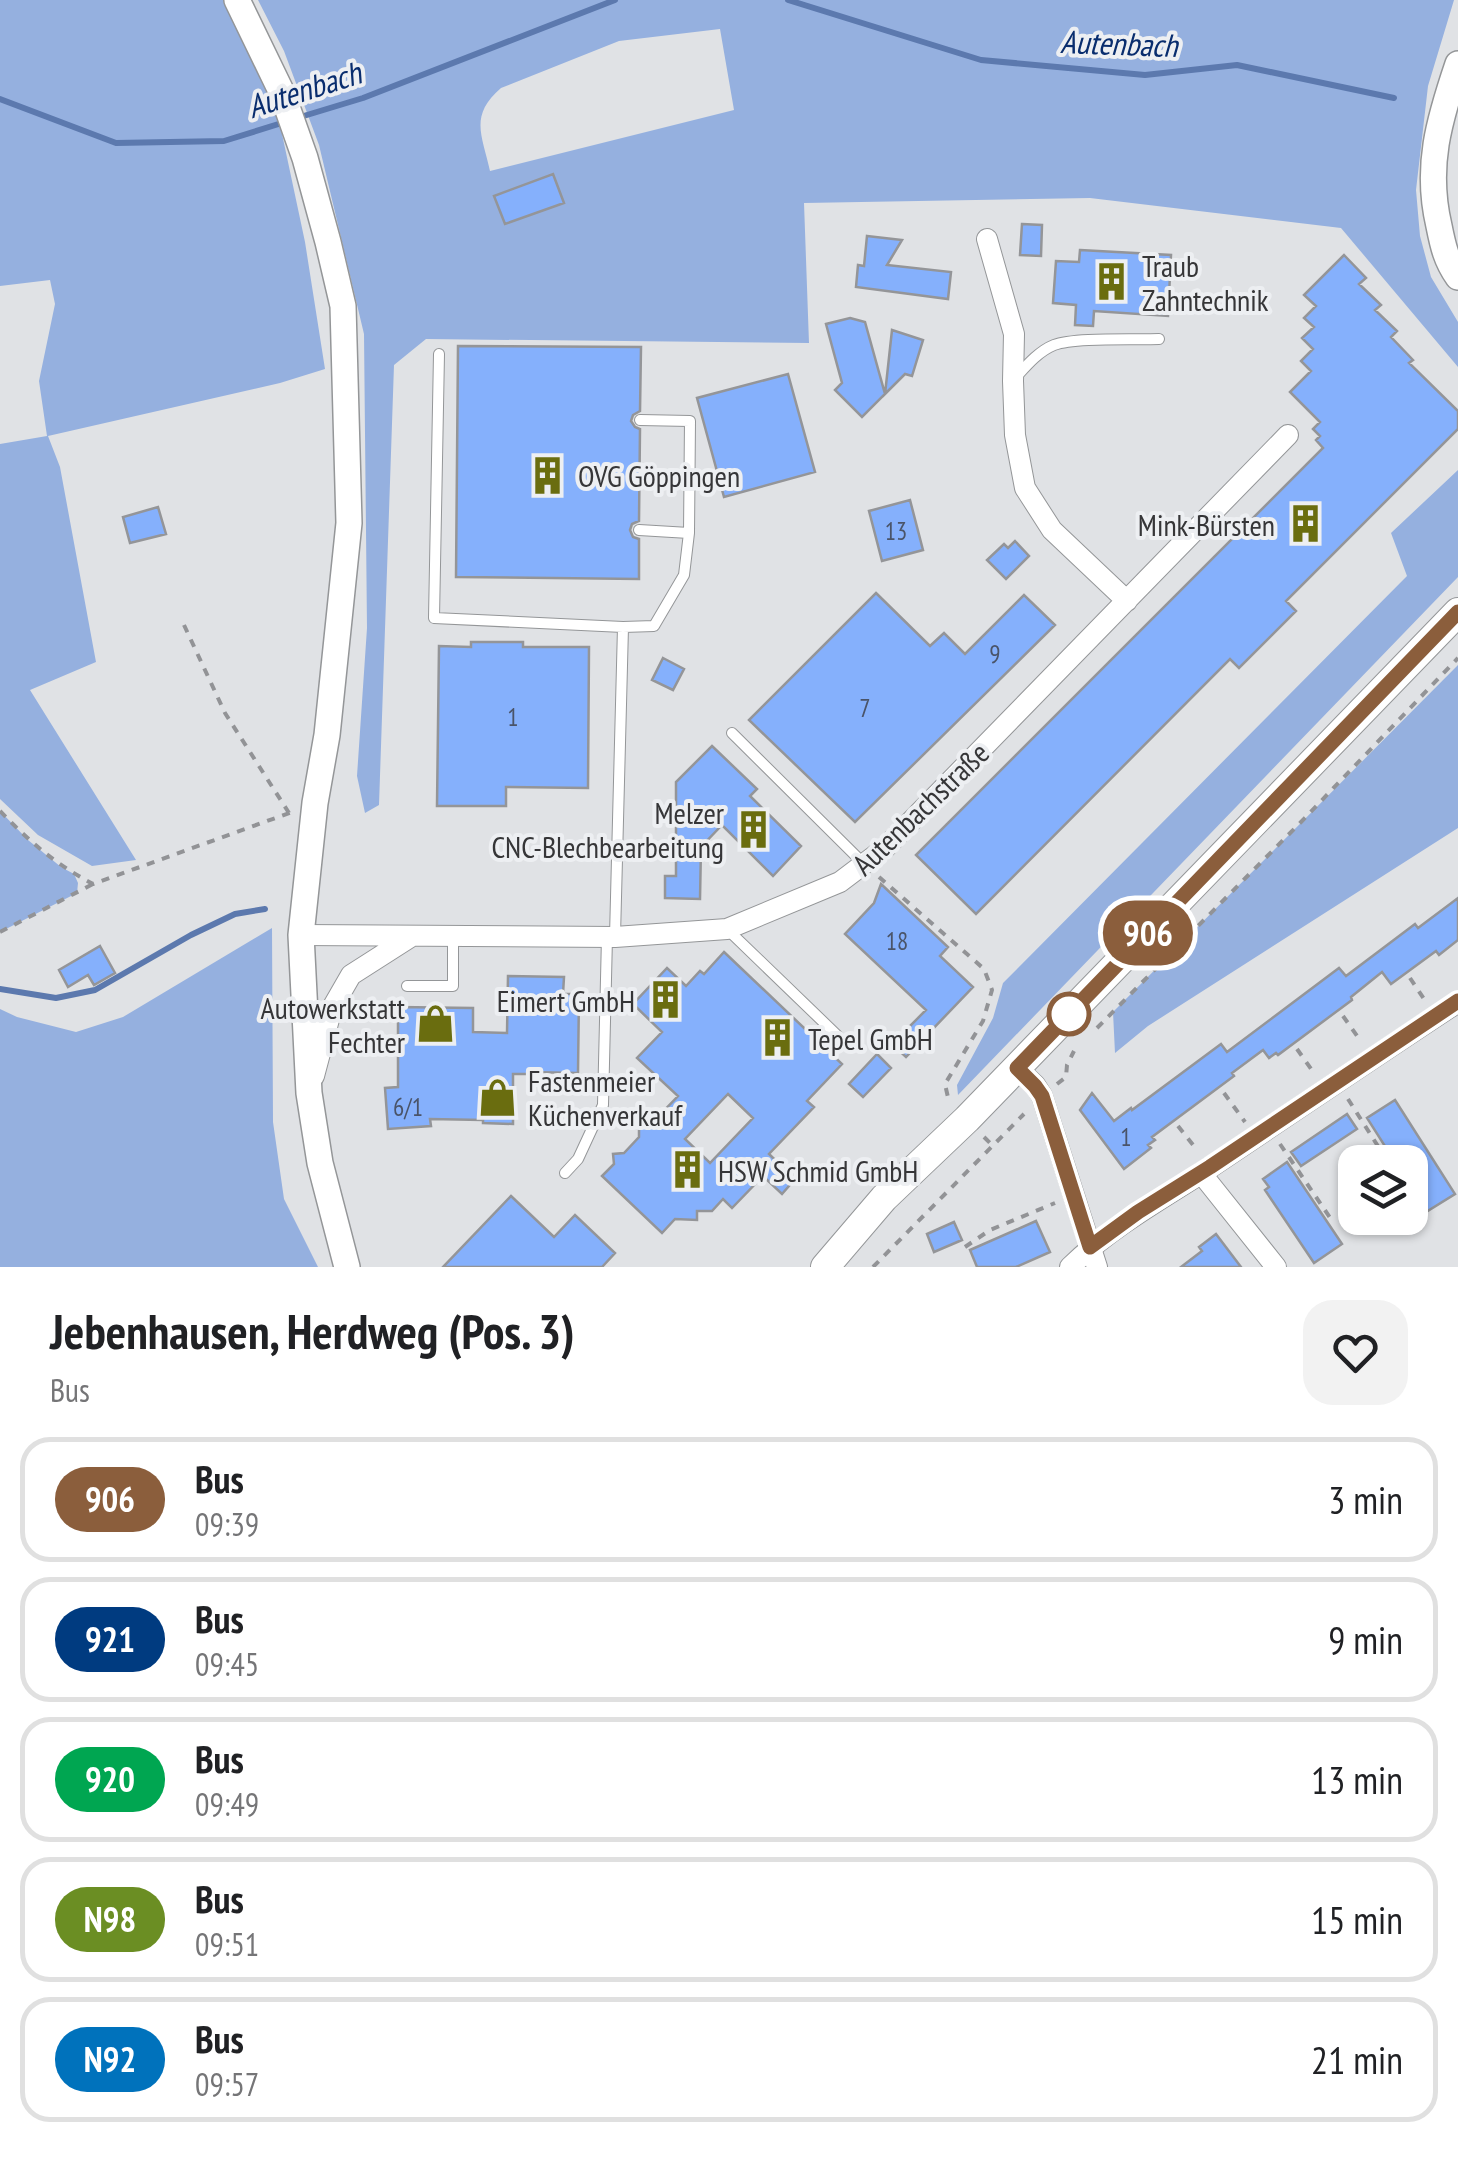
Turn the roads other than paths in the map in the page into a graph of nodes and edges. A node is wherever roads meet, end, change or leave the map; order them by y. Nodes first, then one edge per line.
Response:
1 (237, 0) edge
2 (1458, 64) edge
3 (987, 239) dead end
4 (1458, 277) edge
5 (1159, 339) dead end
6 (439, 354) dead end
7 (1013, 381) junction
8 (640, 420) dead end
9 (1288, 435) dead end
10 (639, 530) dead end
11 (688, 533) junction
12 (1127, 602) junction
13 (1458, 612) edge
14 (623, 626) junction
15 (732, 733) dead end
16 (865, 864) junction
17 (727, 929) junction
18 (302, 935) junction
19 (412, 936) junction
20 (453, 937) junction
21 (611, 938) junction
22 (407, 986) dead end
23 (1458, 1002) edge
24 (842, 1040) dead end
25 (1017, 1068) junction
26 (310, 1093) junction
27 (1206, 1170) junction
28 (565, 1173) dead end
29 (1093, 1257) edge
30 (347, 1267) edge
31 (825, 1267) edge
32 (1070, 1267) edge
33 (1276, 1267) edge

1 - 18 street
2 - 4 street
3 - 7 street
5 - 7 lane
6 - 14 lane
7 - 12 street
8 - 11 lane
9 - 12 street, Autenbachstraße
10 - 11 lane
11 - 14 lane
12 - 16 street, Autenbachstraße
13 - 25 main road
14 - 21 lane
15 - 16 lane
16 - 17 street, Autenbachstraße
17 - 21 street, Autenbachstraße
17 - 24 lane
18 - 19 street, Autenbachstraße
18 - 26 street
19 - 20 street, Autenbachstraße
19 - 26 street
20 - 21 street, Autenbachstraße
20 - 22 lane
21 - 28 lane
23 - 27 street
25 - 29 street
25 - 31 main road
26 - 30 street
27 - 29 street
27 - 33 street
29 - 32 street

